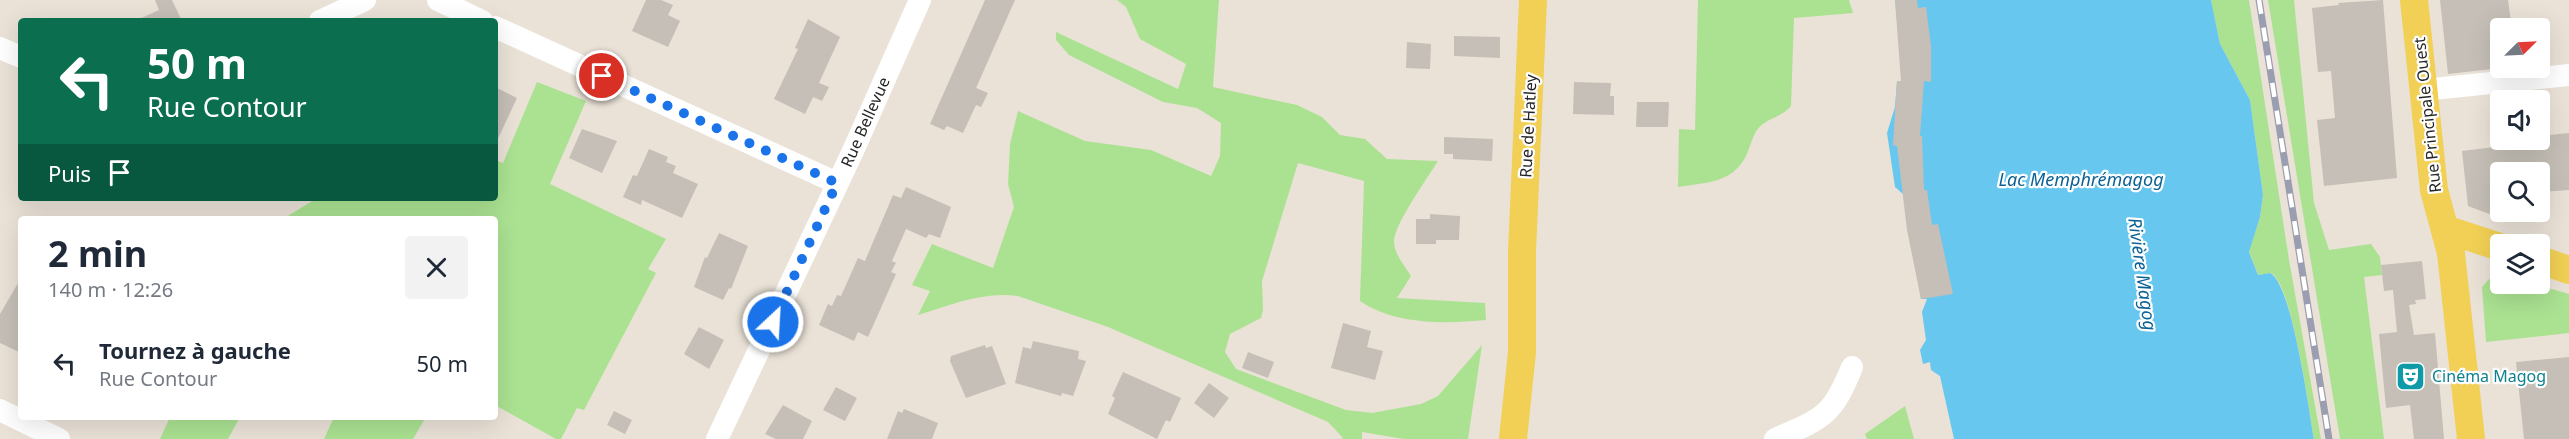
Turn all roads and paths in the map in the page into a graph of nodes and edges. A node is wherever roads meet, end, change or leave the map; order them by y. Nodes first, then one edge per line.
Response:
1 (365, 0) edge
2 (438, 0) edge
3 (920, 0) edge
4 (1533, 0) edge
5 (2414, 0) edge
6 (326, 18) edge
7 (476, 18) edge
8 (498, 28) edge
9 (0, 48) edge
10 (18, 56) edge
11 (2569, 75) edge
12 (2424, 90) junction
13 (837, 183) junction
14 (2445, 229) junction
15 (2490, 244) edge
16 (1522, 252) junction
17 (2550, 263) edge
18 (2569, 270) edge
19 (1852, 366) dead end
20 (0, 410) edge
21 (18, 419) edge
22 (20, 420) edge
23 (59, 439) edge
24 (717, 439) edge
25 (1496, 439) edge
26 (1513, 439) edge
27 (1775, 439) edge
28 (2471, 439) edge

1 - 6 street
2 - 7 street
3 - 13 street, Rue Bellevue
4 - 16 main road, Rue de Hatley
5 - 12 main road, Rue Principale Ouest
8 - 13 street
9 - 10 street
11 - 12 street
12 - 14 main road, Rue Principale Ouest
13 - 24 street, Rue Bellevue
14 - 15 main road
14 - 28 main road, Rue Principale Ouest
16 - 25 main road, Rue de Hatley
16 - 26 main road, Rue de Hatley
17 - 18 main road
19 - 27 street
20 - 21 street
22 - 23 street

